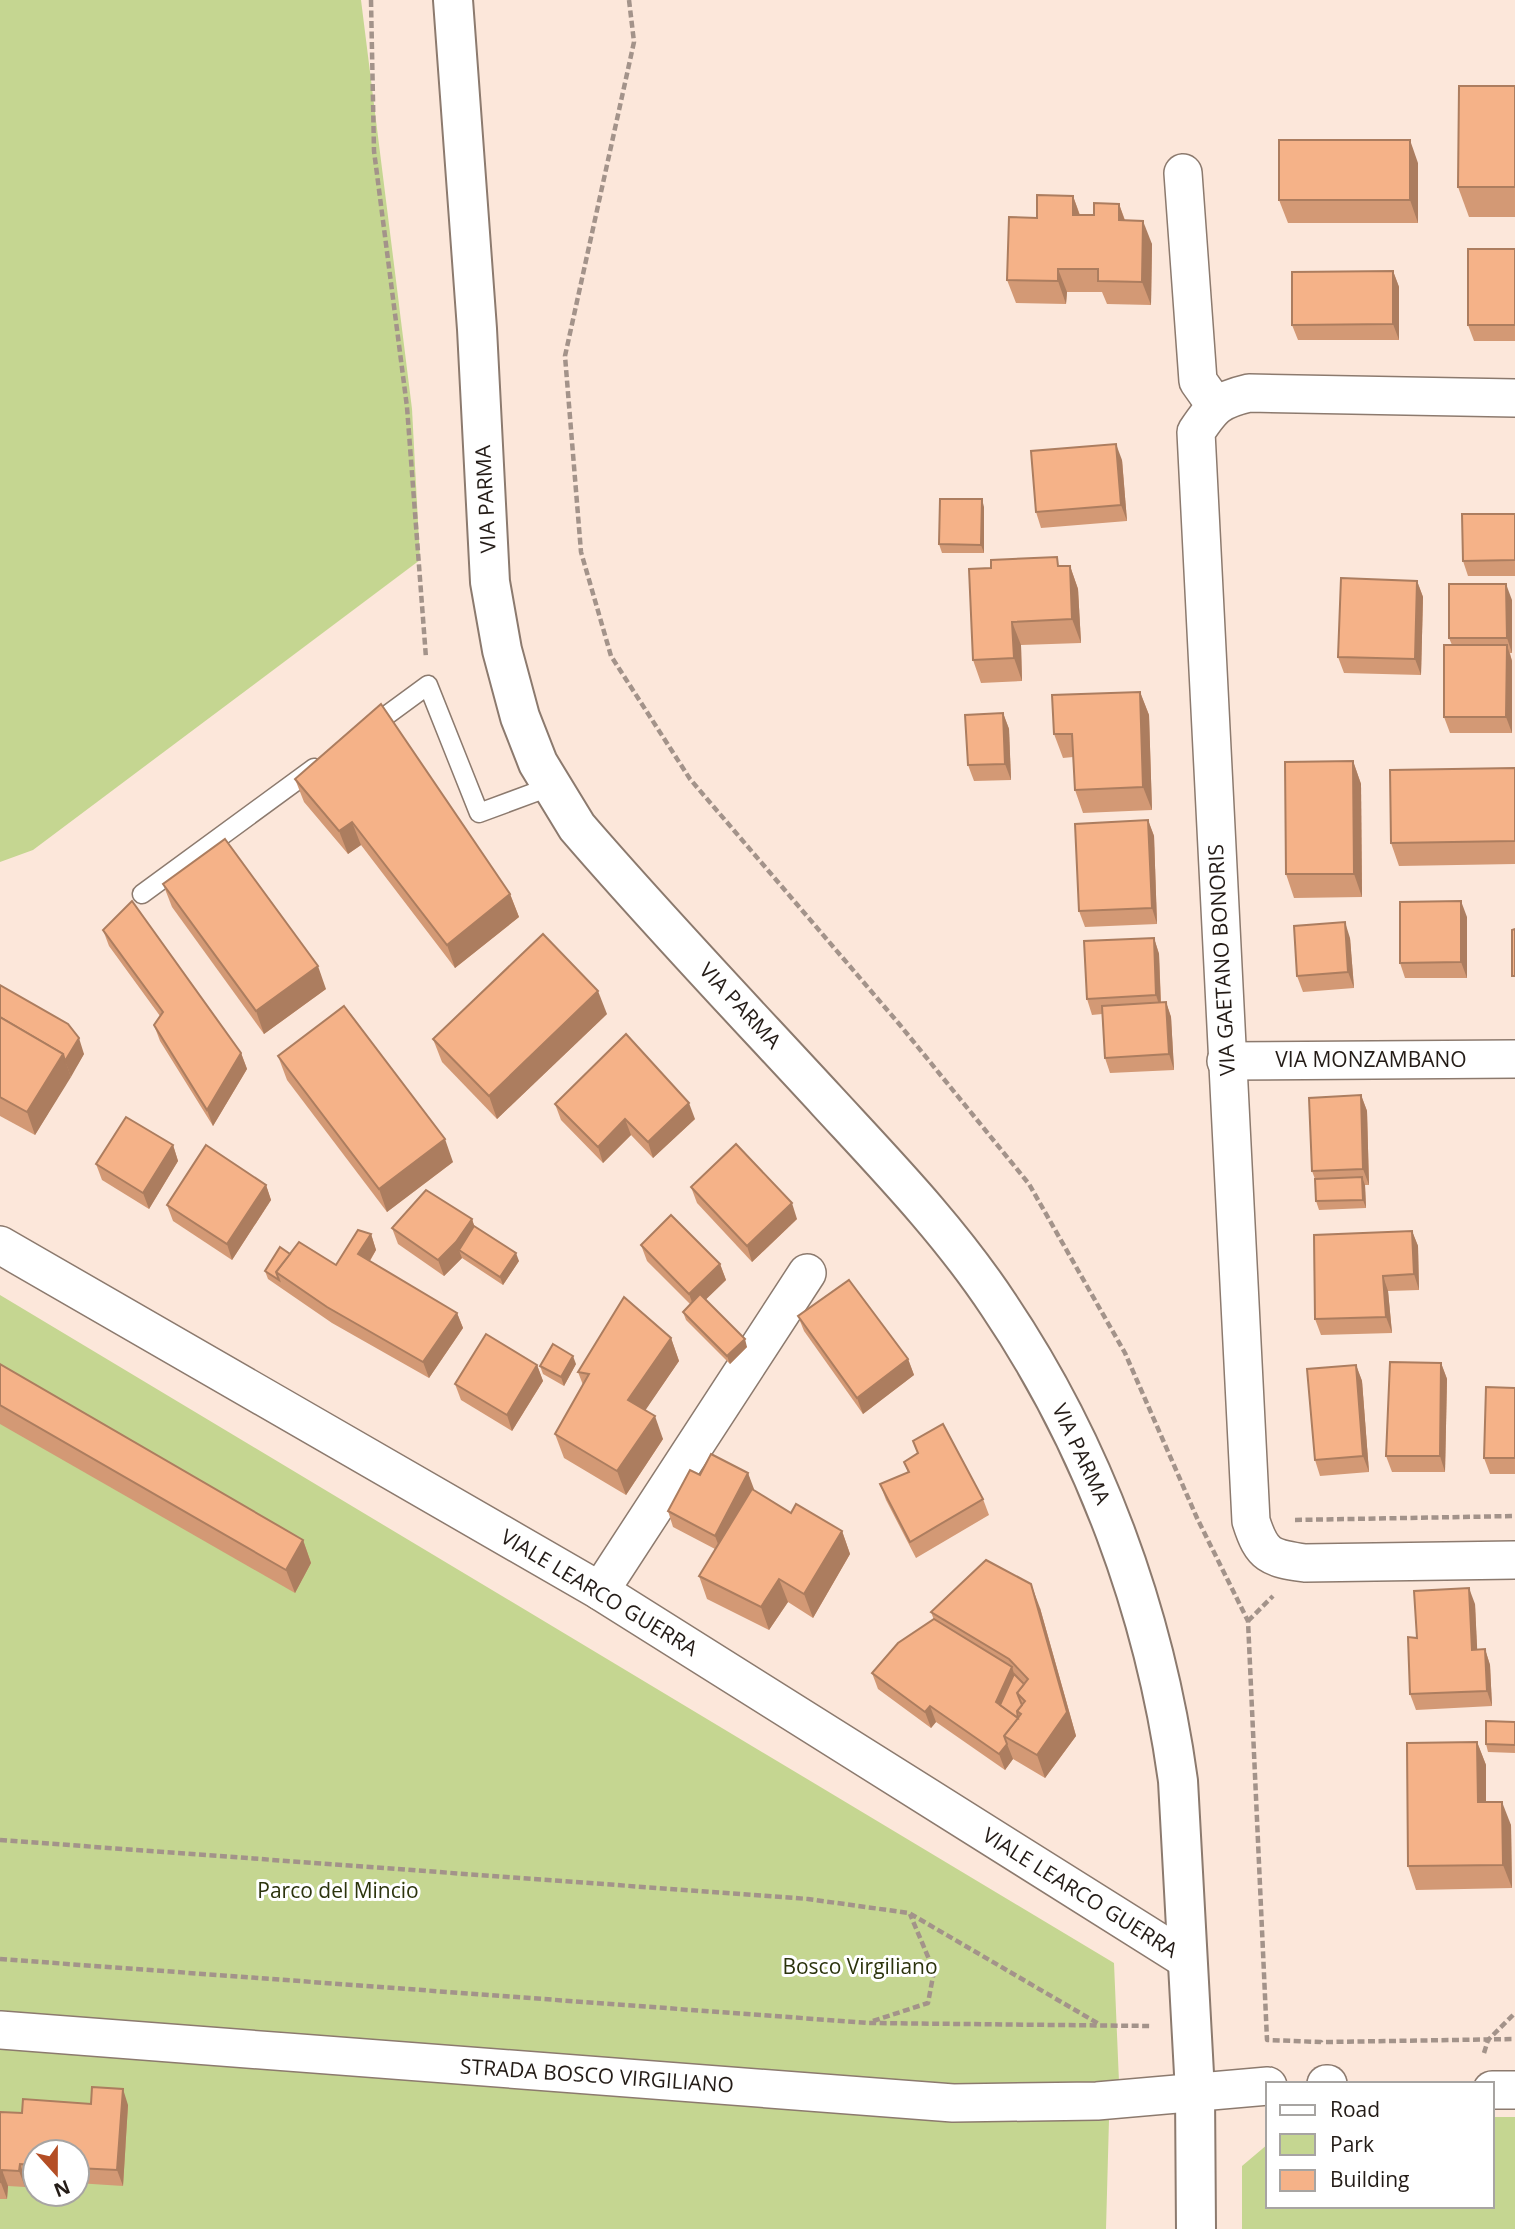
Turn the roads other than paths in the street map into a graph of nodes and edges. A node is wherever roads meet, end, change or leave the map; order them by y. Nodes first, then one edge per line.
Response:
1 (453, 0) edge
2 (1183, 173) dead end
3 (1515, 398) edge
4 (1215, 405) junction
5 (351, 741) edge
6 (329, 757) edge
7 (552, 786) junction
8 (142, 894) dead end
9 (1515, 1059) edge
10 (1226, 1060) junction
11 (0, 1245) edge
12 (807, 1273) dead end
13 (1515, 1560) edge
14 (600, 1591) junction
15 (1187, 1960) junction
16 (0, 2030) edge
17 (1266, 2086) edge
18 (1494, 2090) edge
19 (1515, 2090) edge
20 (1195, 2092) junction
21 (1196, 2229) edge

1 - 7 main road, VIA PARMA
2 - 4 street
3 - 4 street
4 - 10 street, VIA GAETANO BONORIS
5 - 7 lane
6 - 8 lane
7 - 15 main road, VIA PARMA
9 - 10 street, VIA MONZAMBANO
10 - 13 street, VIA GAETANO BONORIS
11 - 14 street, VIALE LEARCO GUERRA
12 - 14 street
14 - 15 street, VIALE LEARCO GUERRA
15 - 20 main road, VIA PARMA
16 - 20 street, STRADA BOSCO VIRGILIANO
17 - 20 street, STRADA BOSCO VIRGILIANO
18 - 19 street
20 - 21 main road, VIA PARMA

